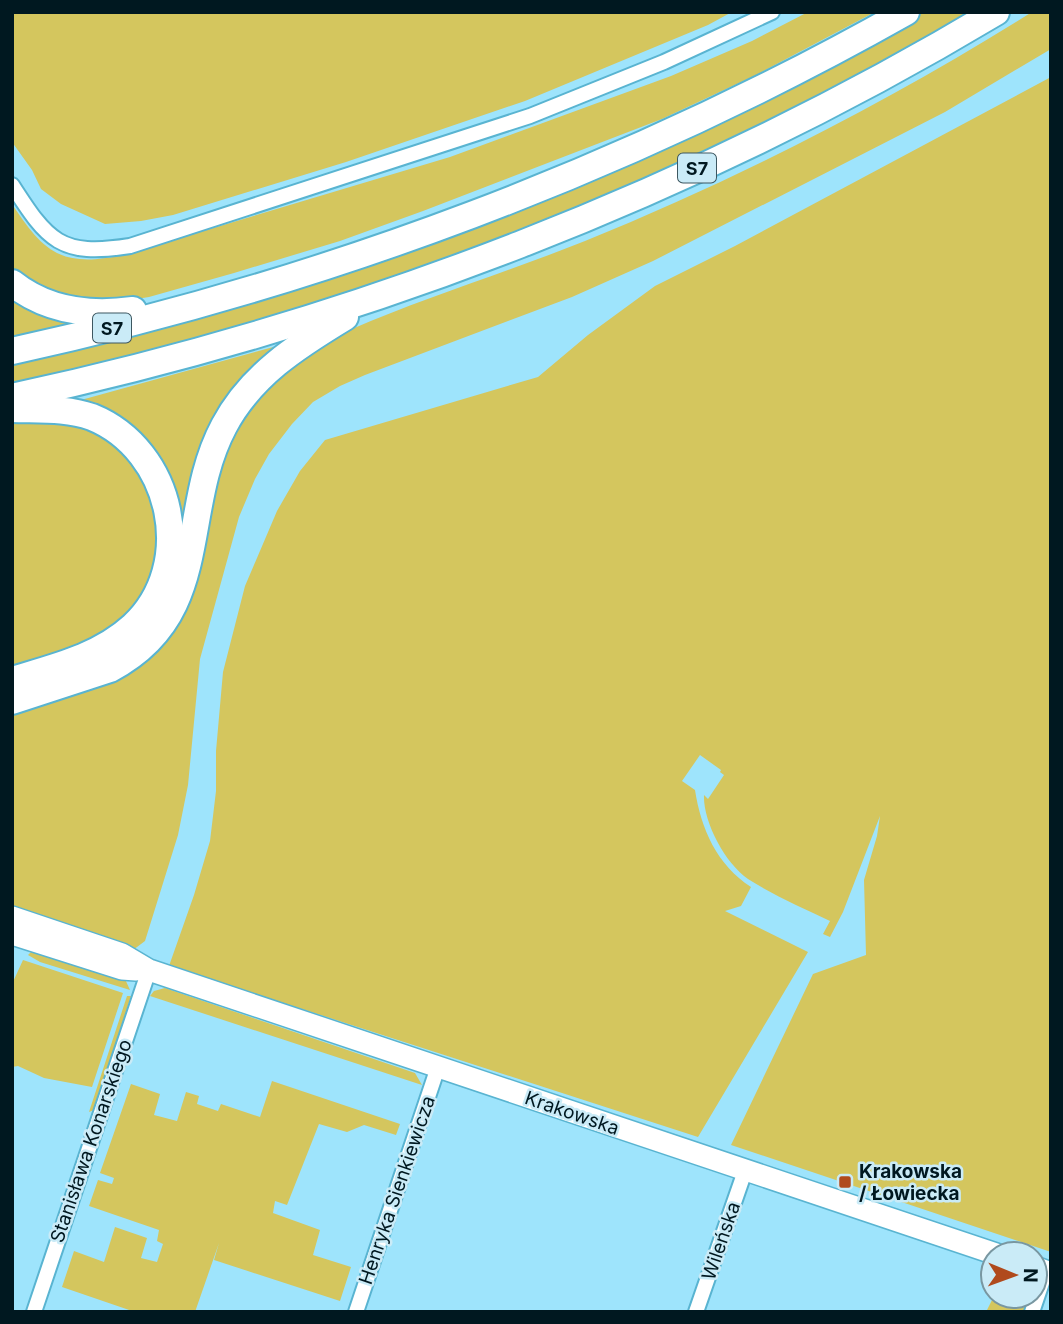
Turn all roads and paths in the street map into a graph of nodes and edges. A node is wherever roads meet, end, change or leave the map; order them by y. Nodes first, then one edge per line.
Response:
1 (772, 12) edge
2 (906, 12) edge
3 (996, 12) edge
4 (12, 185) edge
5 (12, 283) edge
6 (384, 293) junction
7 (212, 301) junction
8 (12, 351) edge
9 (12, 397) edge
10 (12, 409) edge
11 (12, 680) edge
12 (12, 701) edge
13 (12, 916) edge
14 (12, 934) edge
15 (149, 970) junction
16 (438, 1068) junction
17 (745, 1171) junction
18 (979, 1248) edge
19 (34, 1312) edge
20 (356, 1312) edge
21 (696, 1312) edge

1 - 4 street
2 - 7 highway, S7
3 - 6 highway, S7
5 - 7 highway
6 - 9 highway, S7
6 - 12 highway
7 - 8 highway, S7
10 - 11 highway
13 - 15 street, Krakowska
14 - 15 street, Krakowska
15 - 16 street, Krakowska
15 - 19 street, Stanisława Konarskiego
16 - 17 street, Krakowska
16 - 20 street, Henryka Sienkiewicza
17 - 18 street, Krakowska
17 - 21 street, Wileńska

